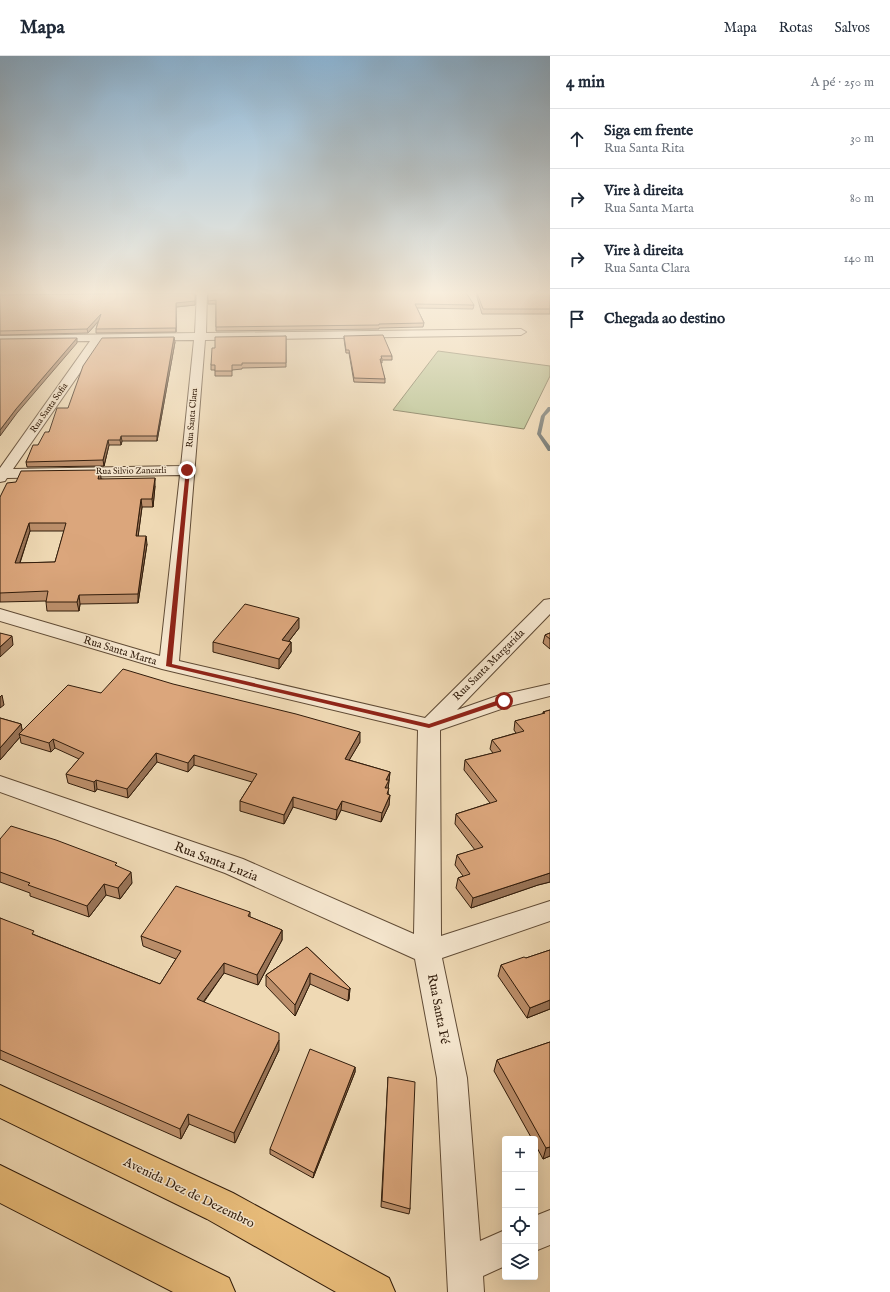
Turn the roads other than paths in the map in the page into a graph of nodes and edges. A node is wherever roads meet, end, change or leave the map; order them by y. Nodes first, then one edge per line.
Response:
1 (91, 349) edge
2 (199, 349) edge
3 (187, 470) junction
4 (2, 476) edge
5 (550, 604) edge
6 (0, 615) edge
7 (169, 665) junction
8 (550, 690) edge
9 (429, 726) junction
10 (0, 784) edge
11 (550, 911) edge
12 (427, 952) junction
13 (0, 1101) edge
14 (0, 1183) edge
15 (550, 1227) edge
16 (538, 1233) edge
17 (502, 1250) edge
18 (466, 1279) edge
19 (215, 1292) edge
20 (375, 1292) edge

1 - 4 street, Rua Santa Sofia
2 - 3 street, Rua Santa Clara
3 - 4 street, Rua Silvio Zancarli
3 - 7 street, Rua Santa Clara
5 - 9 street, Rua Santa Margarida
6 - 7 street, Rua Santa Marta
7 - 9 street, Rua Santa Marta
8 - 9 street
9 - 12 street, Rua Santa Fé
10 - 12 street, Rua Santa Luzia
11 - 12 street
12 - 18 street, Rua Santa Fé
13 - 20 highway, Avenida Dez de Dezembro
14 - 19 highway
15 - 16 street
17 - 18 street

